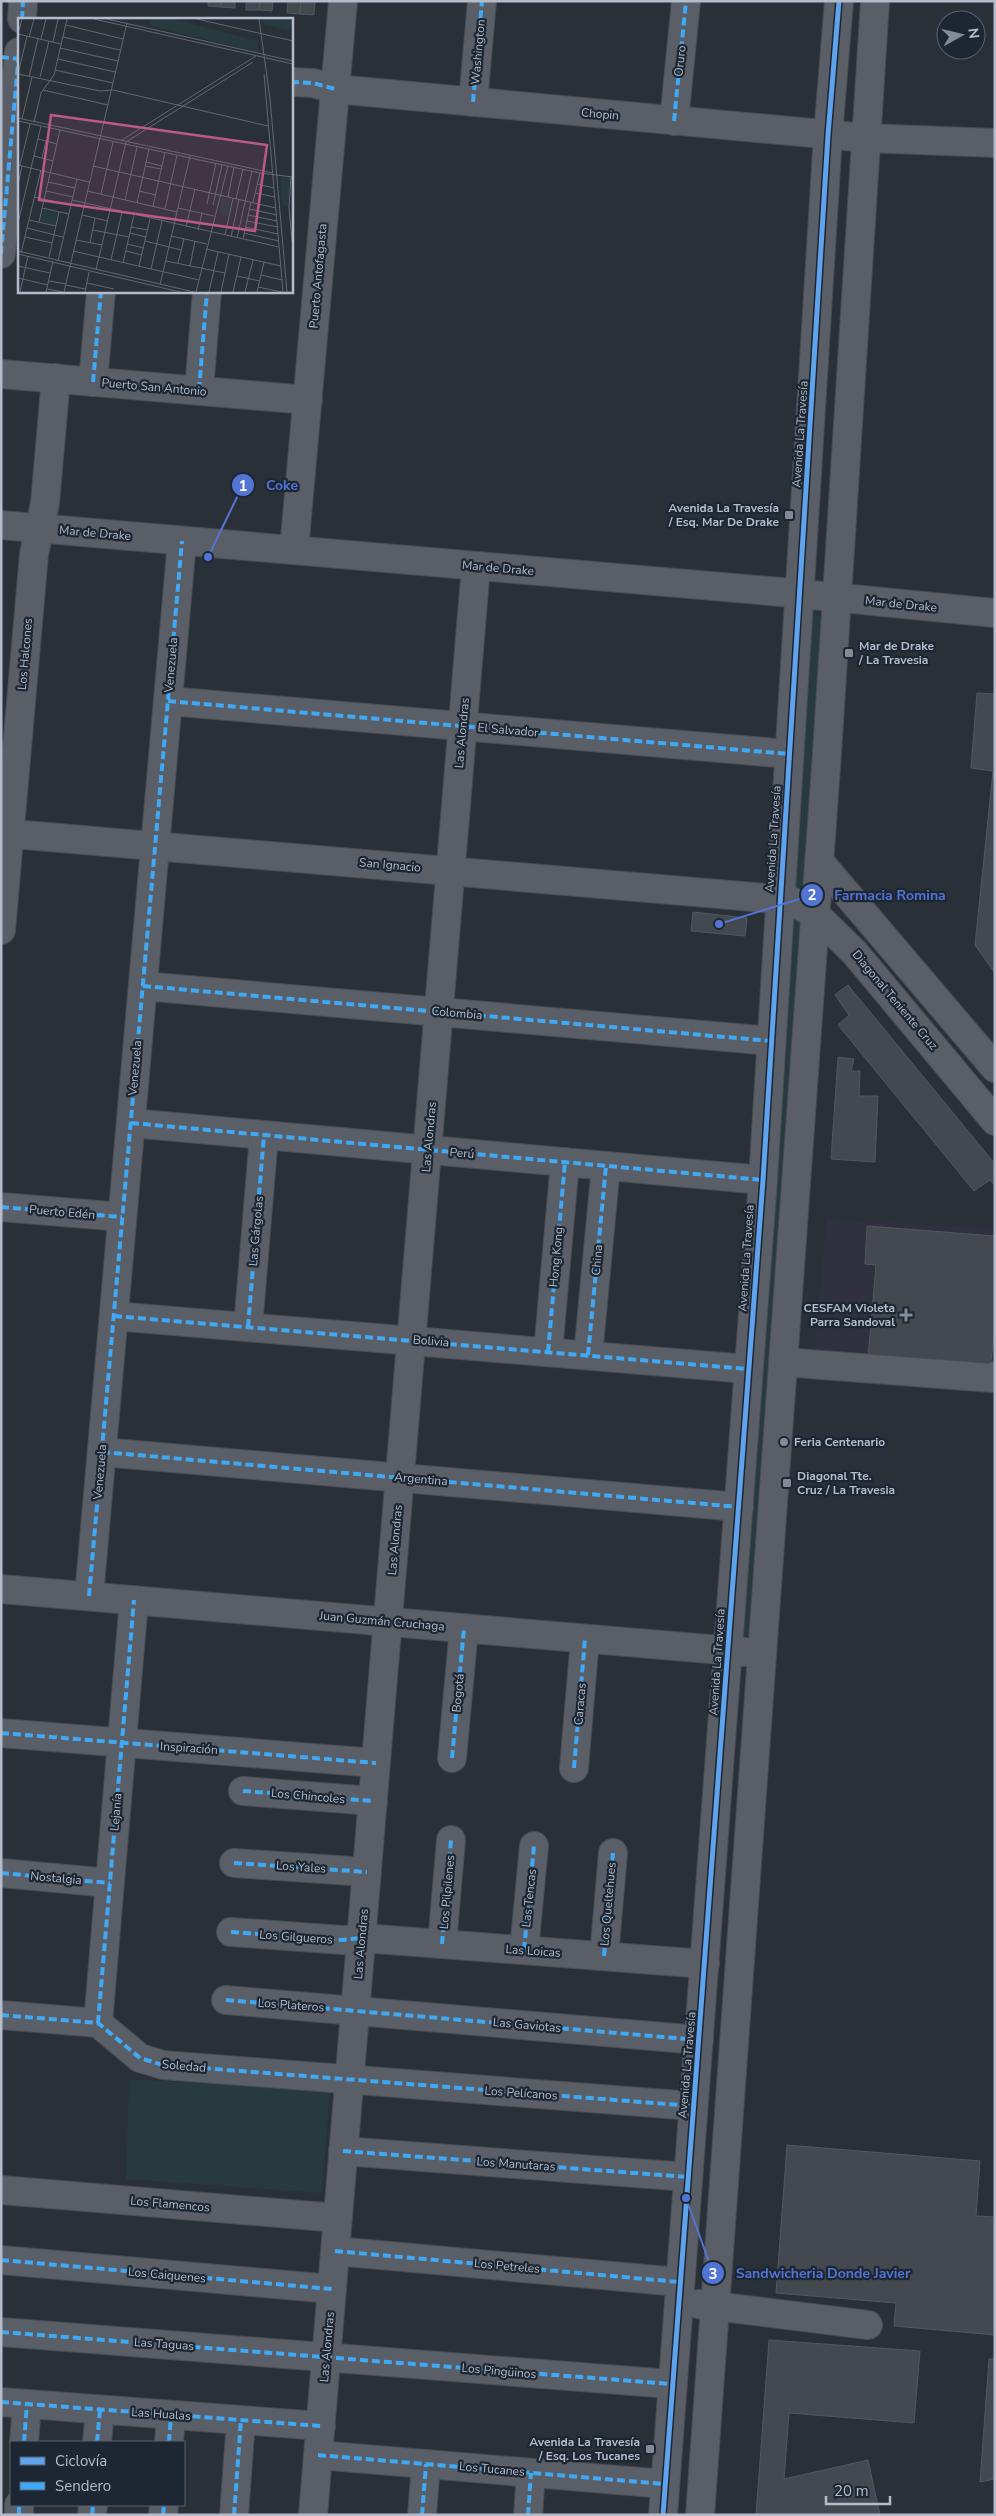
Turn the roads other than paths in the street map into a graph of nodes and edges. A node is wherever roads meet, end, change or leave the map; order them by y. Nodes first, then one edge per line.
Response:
1 (23, 1) edge
2 (343, 1) edge
3 (482, 1) edge
4 (686, 1) edge
5 (839, 1) edge
6 (875, 1) edge
7 (22, 18) edge
8 (1, 57) edge
9 (18, 59) edge
10 (292, 82) edge
11 (335, 89) junction
12 (474, 102) junction
13 (674, 121) junction
14 (828, 135) junction
15 (866, 138) junction
16 (995, 143) edge
17 (1, 254) edge
18 (101, 292) edge
19 (207, 292) edge
20 (1, 374) edge
21 (56, 378) junction
22 (93, 382) junction
23 (199, 390) junction
24 (308, 400) junction
25 (1, 525) edge
26 (39, 528) junction
27 (182, 540) junction
28 (294, 550) junction
29 (476, 566) junction
30 (799, 594) junction
31 (836, 598) junction
32 (995, 613) edge
33 (168, 701) junction
34 (463, 726) junction
35 (789, 754) junction
36 (5, 833) edge
37 (155, 846) junction
38 (819, 861) junction
39 (451, 871) junction
40 (780, 898) junction
41 (815, 914) junction
42 (1, 930) edge
43 (143, 986) junction
44 (439, 1012) junction
45 (771, 1041) junction
46 (995, 1068) edge
47 (995, 1121) edge
48 (130, 1123) junction
49 (264, 1135) junction
50 (428, 1150) junction
51 (564, 1162) junction
52 (606, 1166) junction
53 (763, 1180) junction
54 (1, 1207) edge
55 (122, 1217) junction
56 (114, 1316) junction
57 (248, 1326) junction
58 (412, 1340) junction
59 (548, 1352) junction
60 (588, 1355) junction
61 (783, 1362) junction
62 (748, 1369) junction
63 (995, 1376) edge
64 (102, 1452) junction
65 (400, 1478) junction
66 (739, 1506) junction
67 (1, 1589) edge
68 (89, 1596) junction
69 (134, 1600) junction
70 (388, 1622) junction
71 (464, 1628) junction
72 (585, 1639) junction
73 (728, 1651) junction
74 (762, 1654) junction
75 (1, 1734) edge
76 (122, 1743) junction
77 (452, 1758) dead end
78 (376, 1763) junction
79 (574, 1768) dead end
80 (243, 1791) dead end
81 (373, 1801) junction
82 (451, 1840) dead end
83 (534, 1846) dead end
84 (613, 1852) dead end
85 (234, 1863) dead end
86 (367, 1872) junction
87 (1, 1873) edge
88 (110, 1883) junction
89 (231, 1932) dead end
90 (362, 1938) junction
91 (442, 1944) junction
92 (524, 1950) junction
93 (604, 1956) junction
94 (705, 1964) junction
95 (226, 2000) dead end
96 (356, 2010) junction
97 (1, 2015) edge
98 (98, 2023) junction
99 (699, 2040) junction
100 (350, 2080) junction
101 (693, 2106) junction
102 (344, 2151) junction
103 (688, 2177) junction
104 (1, 2190) edge
105 (338, 2218) junction
106 (335, 2251) junction
107 (1, 2260) edge
108 (332, 2289) junction
109 (679, 2292) junction
110 (715, 2306) junction
111 (868, 2325) dead end
112 (1, 2332) edge
113 (327, 2357) junction
114 (671, 2384) junction
115 (14, 2403) edge
116 (100, 2410) junction
117 (171, 2415) junction
118 (241, 2420) junction
119 (321, 2426) junction
120 (24, 2441) edge
121 (97, 2441) edge
122 (169, 2441) edge
123 (318, 2455) junction
124 (426, 2464) junction
125 (531, 2473) junction
126 (665, 2484) junction
127 (234, 2515) edge
128 (313, 2515) edge
129 (422, 2515) edge
130 (528, 2515) edge
131 (663, 2515) edge
132 (700, 2515) edge

1 - 7 street
2 - 11 street, Puerto Antofagasta
3 - 12 street, Washington
4 - 13 street, Oruro
5 - 14 street, Avenida La Travesía
6 - 15 street
8 - 9 street
9 - 17 street
10 - 11 street, Chopin
11 - 12 street, Chopin
11 - 24 street, Puerto Antofagasta
12 - 13 street, Chopin
13 - 14 street, Chopin
14 - 15 street, Chopin
14 - 30 street, Avenida La Travesía
15 - 16 street, Chopin
15 - 31 street
18 - 22 street
19 - 23 street
20 - 21 street, Puerto San Antonio
21 - 22 street, Puerto San Antonio
21 - 26 street, Los Halcones
22 - 23 street, Puerto San Antonio
23 - 24 street, Puerto San Antonio
24 - 28 street, Puerto Antofagasta
25 - 26 street, Mar de Drake
26 - 27 street, Mar de Drake
26 - 36 street, Los Halcones
27 - 28 street, Mar de Drake
27 - 33 street, Venezuela
28 - 29 street, Mar de Drake
29 - 30 street, Mar de Drake
29 - 34 street, Las Alondras
30 - 31 street, Mar de Drake
30 - 35 street, Avenida La Travesía
31 - 32 street, Mar de Drake
31 - 38 street
33 - 34 street, El Salvador
33 - 37 street, Venezuela
34 - 35 street, El Salvador
34 - 39 street, Las Alondras
35 - 40 street, Avenida La Travesía
36 - 37 street, San Ignacio
36 - 42 street, Los Halcones
37 - 39 street, San Ignacio
37 - 43 street, Venezuela
38 - 41 street
38 - 46 street
39 - 40 street, San Ignacio
39 - 44 street, Las Alondras
40 - 41 street, Diagonal Teniente Cruz
40 - 45 street, Avenida La Travesía
41 - 47 street, Diagonal Teniente Cruz
41 - 61 street
43 - 44 street, Colombia
43 - 48 street, Venezuela
44 - 45 street, Colombia
44 - 50 street, Las Alondras
45 - 53 street, Avenida La Travesía
48 - 49 street, Perú
48 - 55 street, Venezuela
49 - 50 street, Perú
49 - 57 street, Las Gárgolas
50 - 51 street, Perú
50 - 58 street, Las Alondras
51 - 52 street, Perú
51 - 59 street, Hong Kong
52 - 53 street, Perú
52 - 60 street, China
53 - 62 street, Avenida La Travesía
54 - 55 street, Puerto Edén
55 - 56 street, Venezuela
56 - 57 street, Bolivia
56 - 64 street, Venezuela
57 - 58 street, Bolivia
58 - 59 street, Bolivia
58 - 65 street, Las Alondras
59 - 60 street, Bolivia
60 - 62 street, Bolivia
61 - 63 street
61 - 74 street
62 - 66 street, Avenida La Travesía
64 - 65 street, Argentina
64 - 68 street, Venezuela
65 - 66 street, Argentina
65 - 70 street, Las Alondras
66 - 73 street, Avenida La Travesía
67 - 68 street, Juan Guzmán Cruchaga
68 - 69 street, Juan Guzmán Cruchaga
69 - 70 street, Juan Guzmán Cruchaga
69 - 76 street, Lejanía
70 - 71 street, Juan Guzmán Cruchaga
70 - 78 street, Las Alondras
71 - 72 street, Juan Guzmán Cruchaga
71 - 77 street, Bogotá
72 - 73 street, Juan Guzmán Cruchaga
72 - 79 street, Caracas
73 - 74 street, Juan Guzmán Cruchaga
73 - 94 street, Avenida La Travesía
74 - 110 street
75 - 76 street, Inspiración
76 - 78 street, Inspiración
76 - 88 street, Lejanía
78 - 81 street, Las Alondras
80 - 81 street, Los Chincoles
81 - 86 street, Las Alondras
82 - 91 street, Los Pilpilenes
83 - 92 street, Las Tencas
84 - 93 street, Los Queltehues
85 - 86 street, Los Yales
86 - 90 street, Las Alondras
87 - 88 street, Nostalgia
88 - 98 street, Lejanía
89 - 90 street, Los Gilgueros
90 - 91 street, Las Loicas
90 - 96 street, Las Alondras
91 - 92 street, Las Loicas
92 - 93 street, Las Loicas
93 - 94 street, Las Loicas
94 - 99 street, Avenida La Travesía
95 - 96 street, Los Plateros
96 - 99 street, Las Gaviotas
96 - 100 street, Las Alondras
97 - 98 street
98 - 100 street, Soledad
99 - 101 street, Avenida La Travesía
100 - 101 street, Los Pelícanos
100 - 102 street, Las Alondras
101 - 103 street, Avenida La Travesía
102 - 103 street, Los Manutaras
102 - 105 street, Las Alondras
103 - 109 street, Avenida La Travesía
104 - 105 street, Los Flamencos
105 - 106 street, Las Alondras
106 - 108 street, Las Alondras
106 - 109 street, Los Petreles
107 - 108 street, Los Caiquenes
108 - 113 street, Las Alondras
109 - 110 street, Los Petreles
109 - 114 street, Avenida La Travesía
110 - 111 street, Los Petreles
110 - 132 street
112 - 113 street, Las Taguas
113 - 114 street, Los Pingüinos
113 - 119 street, Las Alondras
114 - 126 street, Avenida La Travesía
115 - 116 street, Las Hualas
115 - 120 street
116 - 117 street, Las Hualas
116 - 121 street
117 - 118 street, Las Hualas
117 - 122 street
118 - 119 street, Las Hualas
118 - 127 street
119 - 123 street, Las Alondras
123 - 124 street, Los Tucanes
123 - 128 street, Las Alondras
124 - 125 street, Los Tucanes
124 - 129 street
125 - 126 street, Los Tucanes
125 - 130 street
126 - 131 street, Avenida La Travesía

